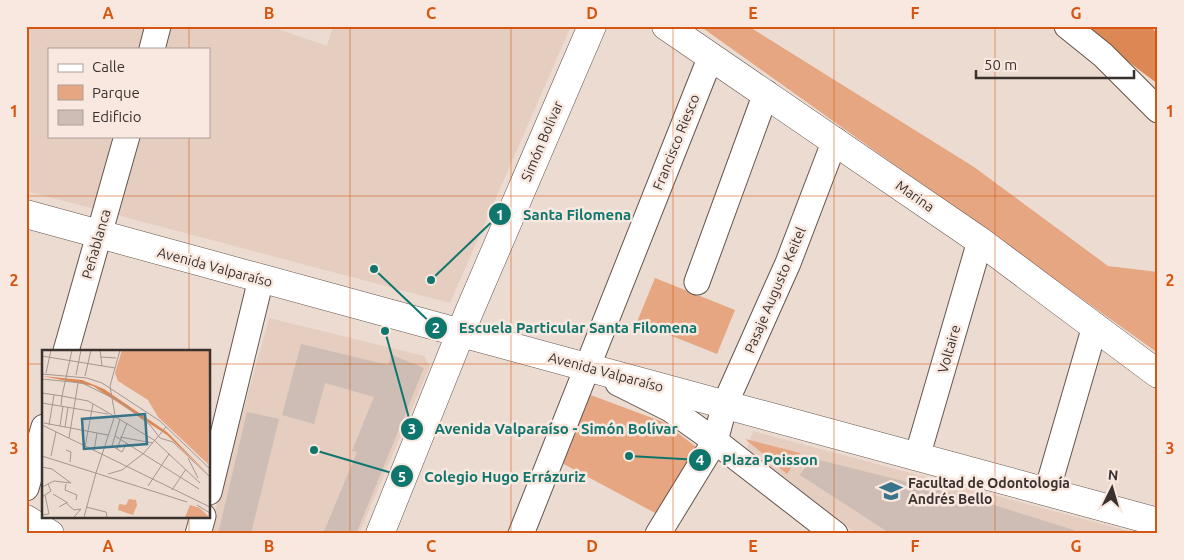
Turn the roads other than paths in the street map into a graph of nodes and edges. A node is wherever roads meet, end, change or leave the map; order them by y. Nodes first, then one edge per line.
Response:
1 (158, 26) edge
2 (592, 26) edge
3 (666, 26) edge
4 (1067, 26) edge
5 (152, 48) edge
6 (711, 56) junction
7 (766, 93) junction
8 (1158, 110) edge
9 (126, 138) edge
10 (835, 140) junction
11 (26, 214) edge
12 (99, 235) junction
13 (980, 241) junction
14 (261, 279) junction
15 (697, 282) dead end
16 (1095, 326) junction
17 (461, 334) junction
18 (66, 350) edge
19 (587, 368) junction
20 (1158, 374) edge
21 (725, 404) junction
22 (42, 434) edge
23 (716, 441) junction
24 (917, 457) junction
25 (26, 488) edge
26 (210, 488) edge
27 (1047, 491) junction
28 (202, 518) edge
29 (26, 519) edge
30 (1158, 522) edge
31 (810, 526) edge
32 (50, 534) edge
33 (198, 534) edge
34 (380, 534) edge
35 (521, 534) edge
36 (658, 534) edge
37 (835, 534) edge

1 - 5 street
2 - 17 street, Simón Bolívar
3 - 6 street, Marina
4 - 8 street
6 - 7 street, Marina
6 - 19 street, Francisco Riesco
7 - 10 street, Marina
7 - 15 street
9 - 12 street, Peñablanca
10 - 13 street, Marina
10 - 21 street, Pasaje Augusto Keitel
11 - 12 street, Avenida Valparaíso
12 - 14 street, Avenida Valparaíso
12 - 18 street, Peñablanca
13 - 16 street, Marina
13 - 24 street, Voltaire
14 - 17 street, Avenida Valparaíso
14 - 26 street
16 - 20 street, Marina
16 - 27 street
17 - 19 street, Avenida Valparaíso
17 - 34 street, Simón Bolívar
19 - 21 street, Avenida Valparaíso
19 - 23 street
19 - 35 street, Francisco Riesco
21 - 23 street, Pasaje Augusto Keitel
21 - 24 street, Avenida Valparaíso
22 - 25 street
23 - 31 street
23 - 36 street, Pasaje Augusto Keitel
24 - 27 street, Avenida Valparaíso
27 - 30 street, Avenida Valparaíso
28 - 33 street
29 - 32 street
31 - 37 street

